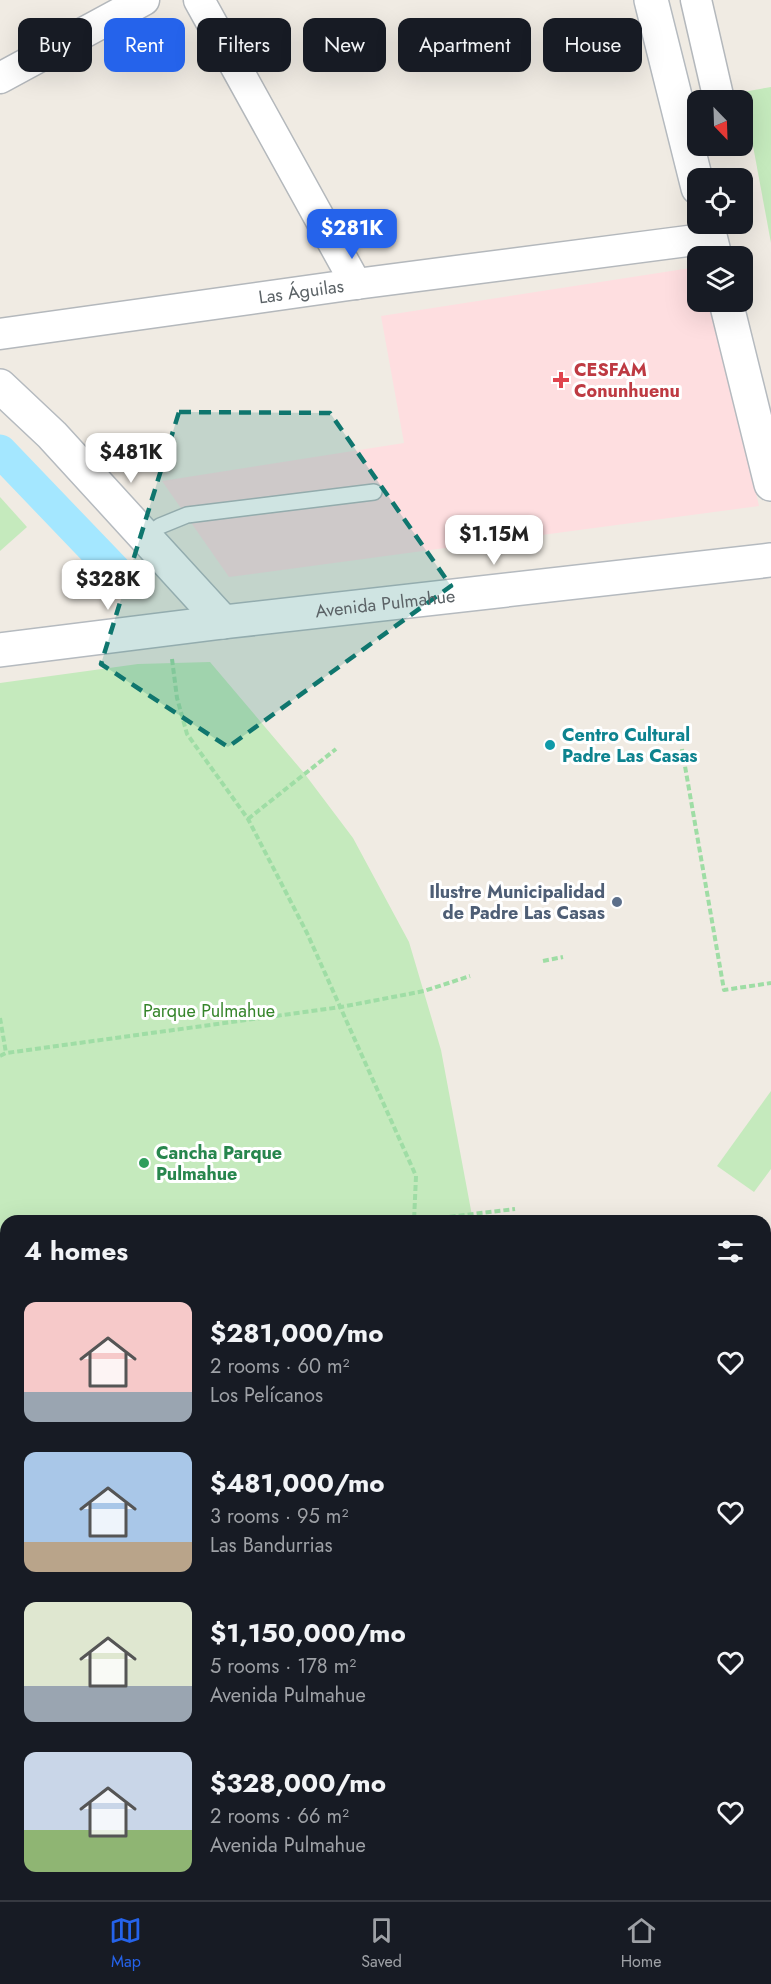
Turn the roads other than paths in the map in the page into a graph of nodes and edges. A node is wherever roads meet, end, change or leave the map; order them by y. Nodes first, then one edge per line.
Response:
1 (144, 0) edge
2 (199, 0) edge
3 (651, 0) edge
4 (696, 0) edge
5 (0, 78) edge
6 (717, 90) edge
7 (693, 168) edge
8 (711, 239) edge
9 (356, 284) junction
10 (728, 312) edge
11 (0, 334) edge
12 (0, 386) edge
13 (771, 484) edge
14 (374, 492) dead end
15 (145, 537) junction
16 (771, 560) edge
17 (223, 622) junction
18 (0, 650) edge

1 - 5 street
2 - 9 street
3 - 7 street
4 - 6 street
8 - 9 street, Las Águilas
9 - 11 street, Las Águilas
10 - 13 street
12 - 15 street
14 - 15 lane
15 - 17 street
16 - 17 street, Avenida Pulmahue
17 - 18 street, Avenida Pulmahue

